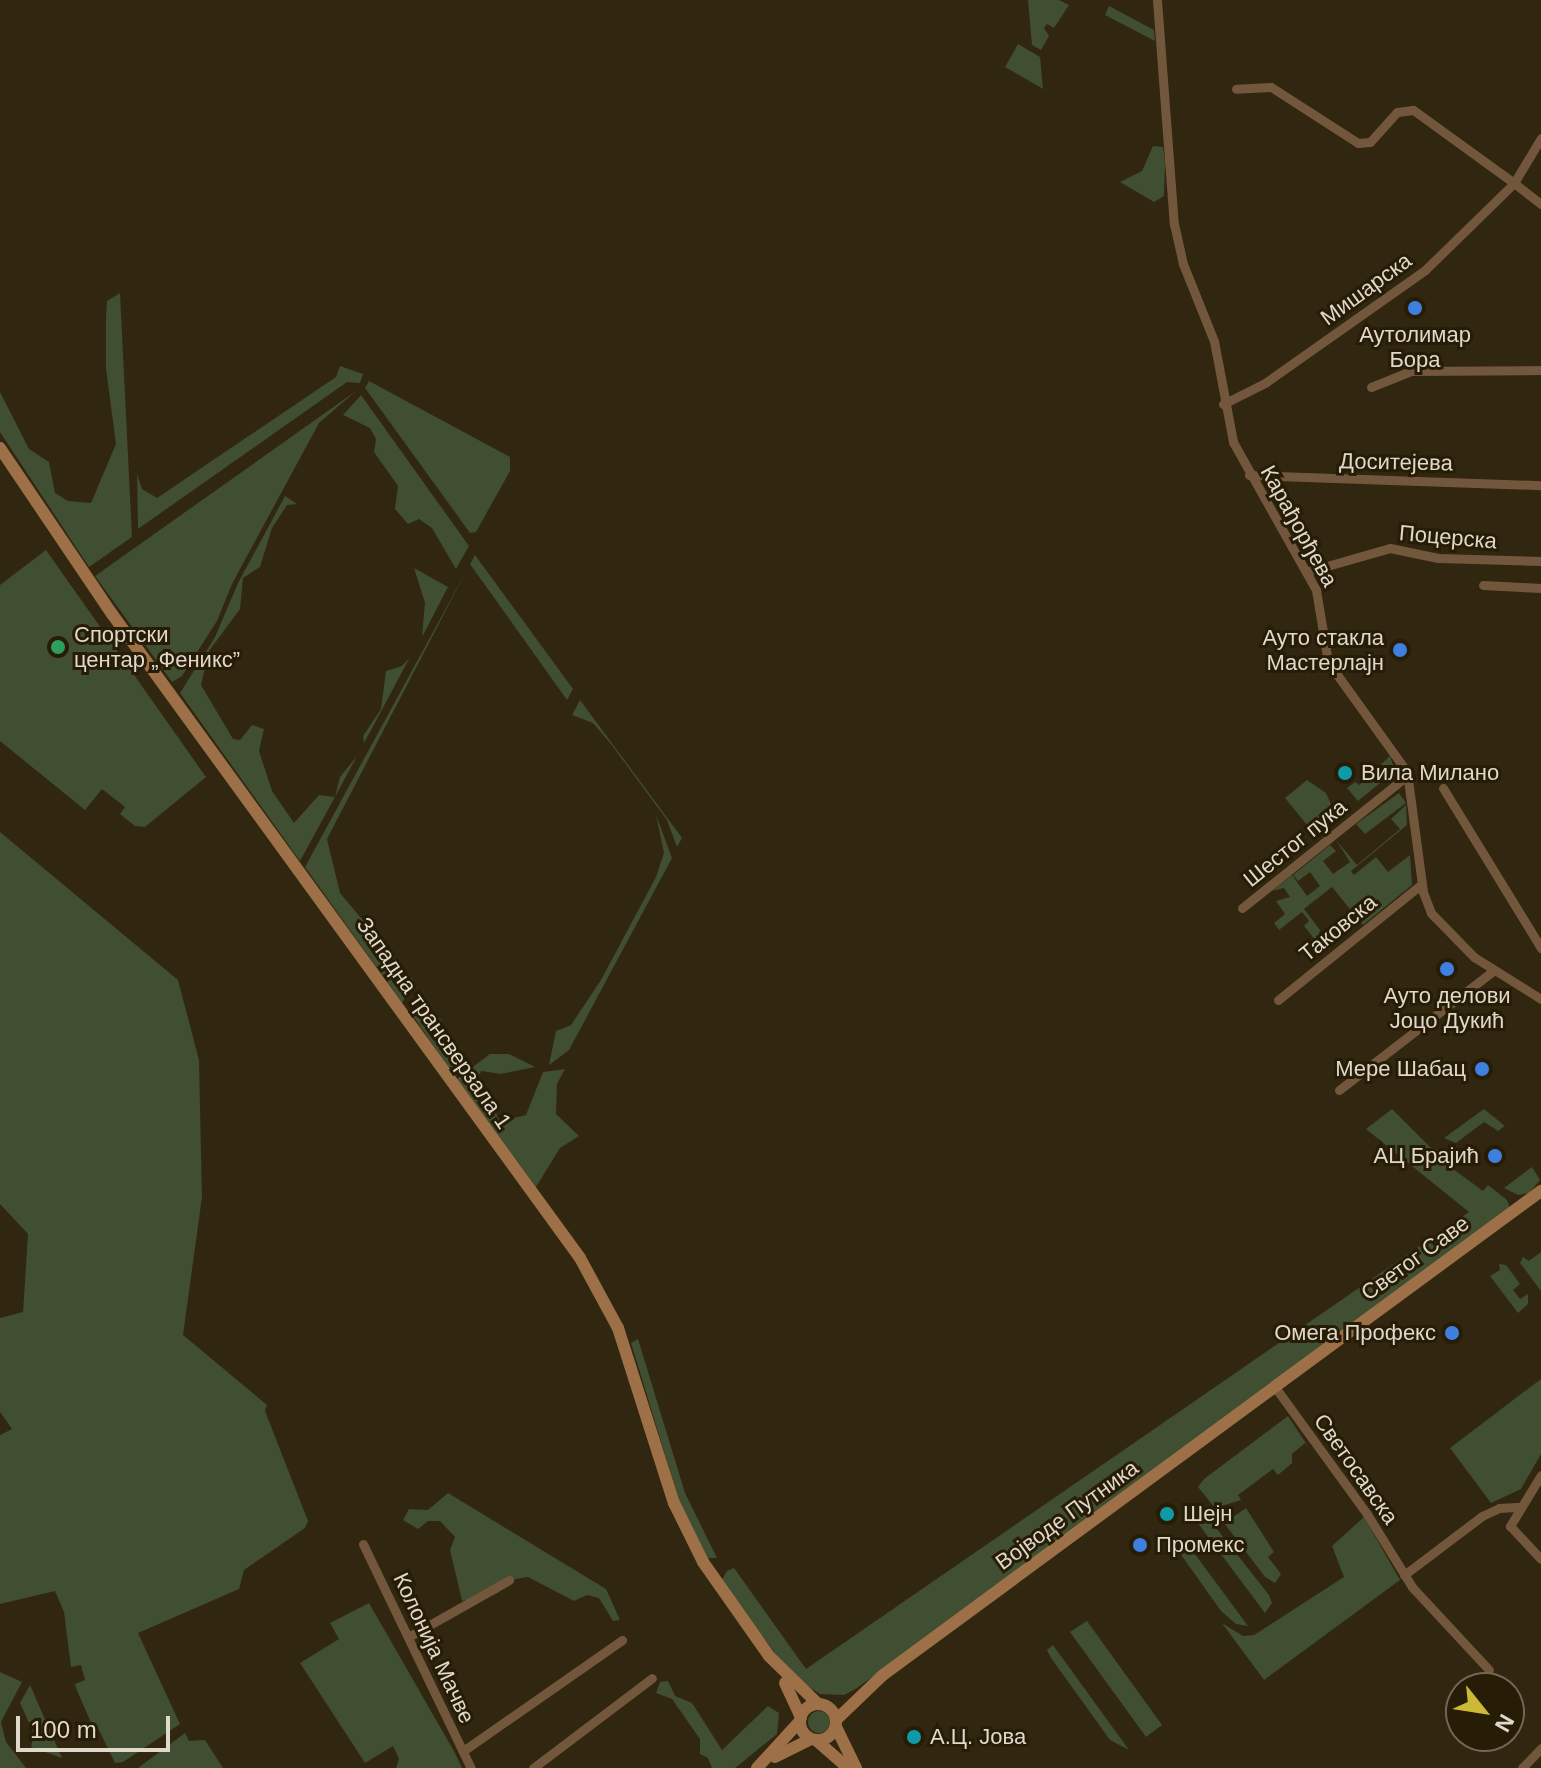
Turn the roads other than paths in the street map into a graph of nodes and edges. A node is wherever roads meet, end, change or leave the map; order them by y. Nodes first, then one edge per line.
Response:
1 (1157, 0) edge
2 (1236, 89) dead end
3 (1541, 138) edge
4 (1514, 183) junction
5 (1541, 204) edge
6 (1541, 370) edge
7 (1371, 387) dead end
8 (1223, 404) junction
9 (0, 448) edge
10 (1249, 475) junction
11 (1541, 485) edge
12 (1541, 561) edge
13 (1306, 572) junction
14 (1483, 585) dead end
15 (1541, 588) edge
16 (1408, 775) junction
17 (1443, 788) dead end
18 (1422, 884) junction
19 (1242, 908) dead end
20 (1541, 948) edge
21 (1494, 970) junction
22 (1541, 999) edge
23 (1278, 1000) dead end
24 (1339, 1090) dead end
25 (1541, 1191) edge
26 (1275, 1387) junction
27 (1540, 1478) edge
28 (1521, 1507) junction
29 (363, 1544) dead end
30 (1541, 1559) edge
31 (1404, 1575) junction
32 (509, 1580) dead end
33 (410, 1636) junction
34 (622, 1640) dead end
35 (769, 1656) junction
36 (1489, 1670) dead end
37 (883, 1675) junction
38 (652, 1678) dead end
39 (820, 1704) junction
40 (801, 1719) junction
41 (836, 1724) junction
42 (814, 1740) junction
43 (1541, 1748) edge
44 (463, 1751) junction
45 (471, 1768) edge
46 (533, 1768) edge
47 (758, 1768) edge
48 (848, 1768) edge
49 (856, 1768) edge
50 (1522, 1768) edge

1 - 8 street, Карађорђева
2 - 4 street
3 - 4 street, Мишарска
4 - 5 street
4 - 8 street, Мишарска
6 - 7 street
8 - 10 street, Карађорђева
9 - 35 main road, Западна трансверзала 1
10 - 11 street, Доситејева
10 - 13 street, Карађорђева
12 - 13 street, Поцерска
13 - 16 street, Карађорђева
14 - 15 street
16 - 18 street, Карађорђева
16 - 19 street, Шестог пука
17 - 20 street
18 - 21 street, Карађорђева
18 - 23 street, Таковска
21 - 22 street, Карађорђева
21 - 24 street
25 - 26 main road, Светог Саве
26 - 31 street, Светосавска
26 - 37 main road, Војводе Путника
27 - 28 street
28 - 30 street
28 - 31 street
29 - 33 street, Колонија Мачве
31 - 36 street, Светосавска
32 - 33 street
33 - 44 street, Колонија Мачве
34 - 44 street
35 - 39 main road, Западна трансверзала 1
35 - 40 main road, Западна трансверзала 1
37 - 39 main road, Војводе Путника
37 - 41 main road, Војводе Путника
38 - 46 street
39 - 40 main road, Војводе Путника
39 - 41 main road, Западна трансверзала 1
40 - 42 main road, Западна трансверзала 1
40 - 47 main road
41 - 42 main road, Војводе Путника
41 - 49 main road, Западна трансверзала 1
42 - 47 main road
42 - 48 main road, Западна трансверзала 1
43 - 50 street
44 - 45 street, Колонија Мачве

